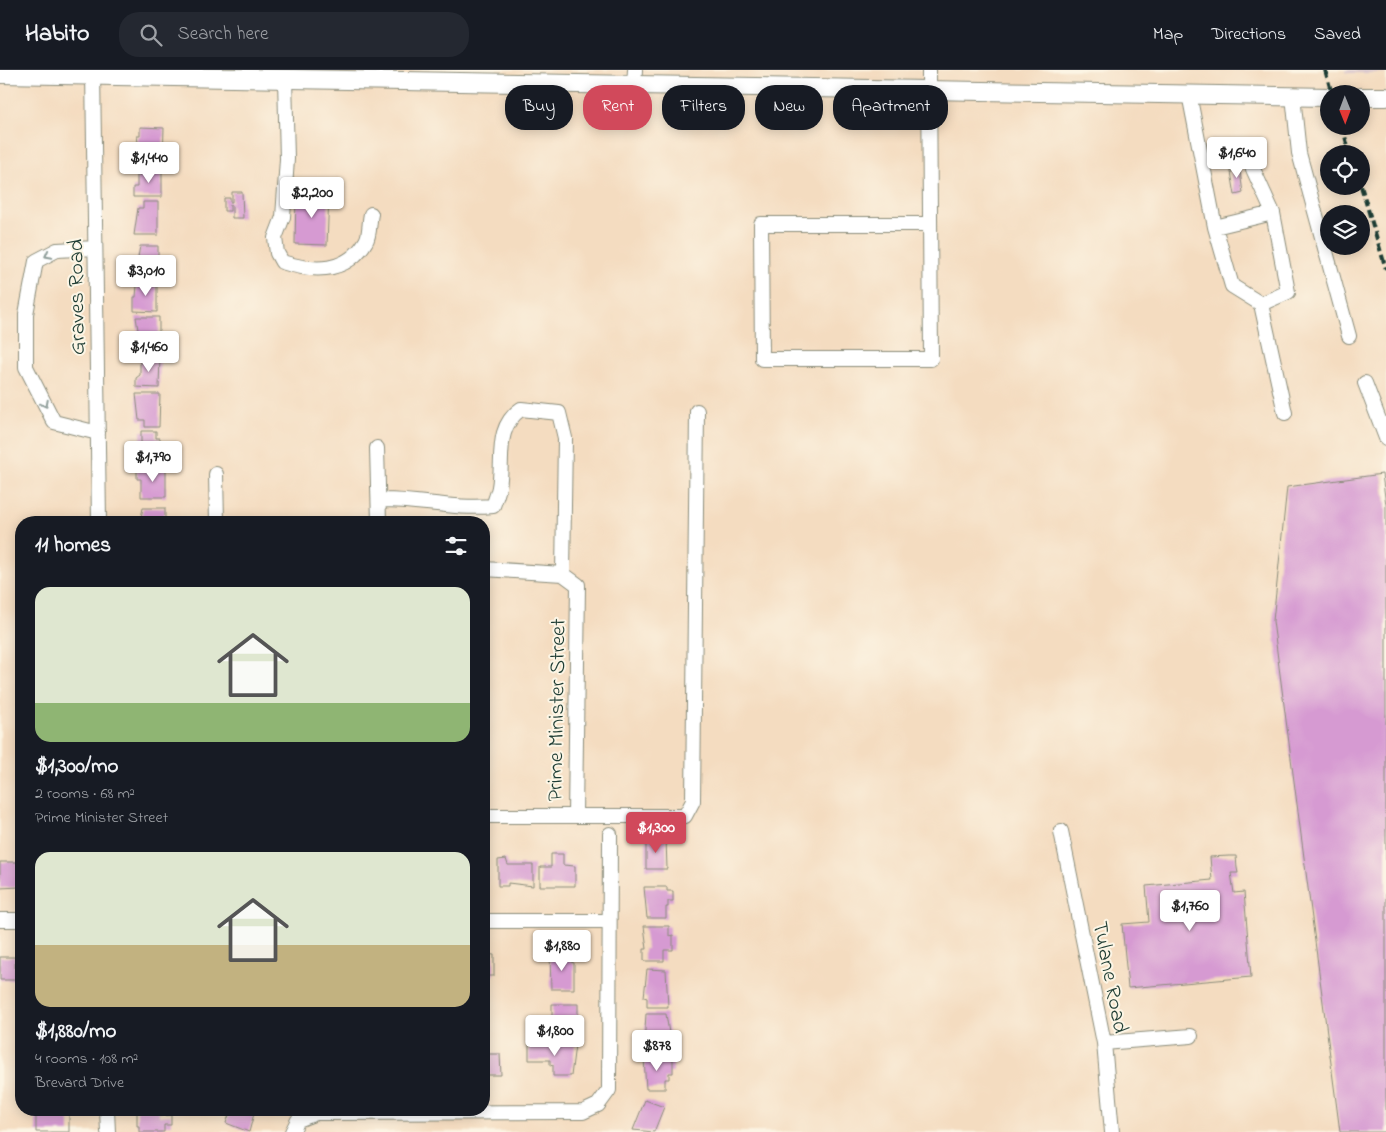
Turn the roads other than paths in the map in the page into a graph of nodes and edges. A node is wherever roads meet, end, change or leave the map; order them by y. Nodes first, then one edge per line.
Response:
1 (929, 70) edge
2 (93, 72) edge
3 (0, 74) edge
4 (635, 77) edge
5 (285, 78) junction
6 (833, 85) edge
7 (929, 85) edge
8 (948, 89) edge
9 (1189, 94) junction
10 (1293, 96) junction
11 (1320, 97) edge
12 (1370, 97) edge
13 (1386, 97) edge
14 (929, 130) edge
15 (1202, 160) junction
16 (1273, 213) junction
17 (370, 214) dead end
18 (930, 224) junction
19 (1215, 227) junction
20 (95, 248) junction
21 (1261, 304) junction
22 (1349, 336) dead end
23 (1365, 383) dead end
24 (697, 410) dead end
25 (1285, 414) dead end
26 (98, 434) junction
27 (1386, 438) edge
28 (377, 448) dead end
29 (216, 474) dead end
30 (378, 500) junction
31 (99, 516) edge
32 (217, 516) edge
33 (379, 516) edge
34 (490, 569) edge
35 (563, 574) junction
36 (490, 816) edge
37 (575, 816) junction
38 (1061, 831) dead end
39 (610, 834) dead end
40 (0, 920) edge
41 (15, 920) edge
42 (490, 921) edge
43 (609, 921) junction
44 (1191, 1036) dead end
45 (1104, 1043) junction
46 (490, 1112) edge
47 (108, 1116) edge
48 (308, 1116) edge
49 (108, 1132) edge
50 (292, 1132) edge
51 (1112, 1132) edge

1 - 7 street
2 - 3 main road
2 - 5 main road
2 - 20 street, Graves Road
4 - 5 main road
4 - 6 main road
5 - 17 street
8 - 9 main road
9 - 10 main road
9 - 15 street
10 - 11 main road
10 - 22 street
12 - 13 main road
14 - 18 street
15 - 16 street
15 - 19 street
16 - 19 street
16 - 21 street
18 - 18 street
19 - 21 street
20 - 26 street, Graves Road
20 -> 26 street
21 - 25 street
23 - 27 street
24 - 37 street, Prime Minister Street
26 - 31 street, Graves Road
28 - 30 street
29 - 32 street
30 - 33 street
30 - 35 street
34 - 35 street
35 - 37 street, Prime Minister Street
36 - 37 street
38 - 45 street, Tulane Road
39 - 43 street
40 - 41 street
42 - 43 street
43 - 46 street
44 - 45 street
45 - 51 street, Tulane Road
47 - 49 street
48 - 50 street

